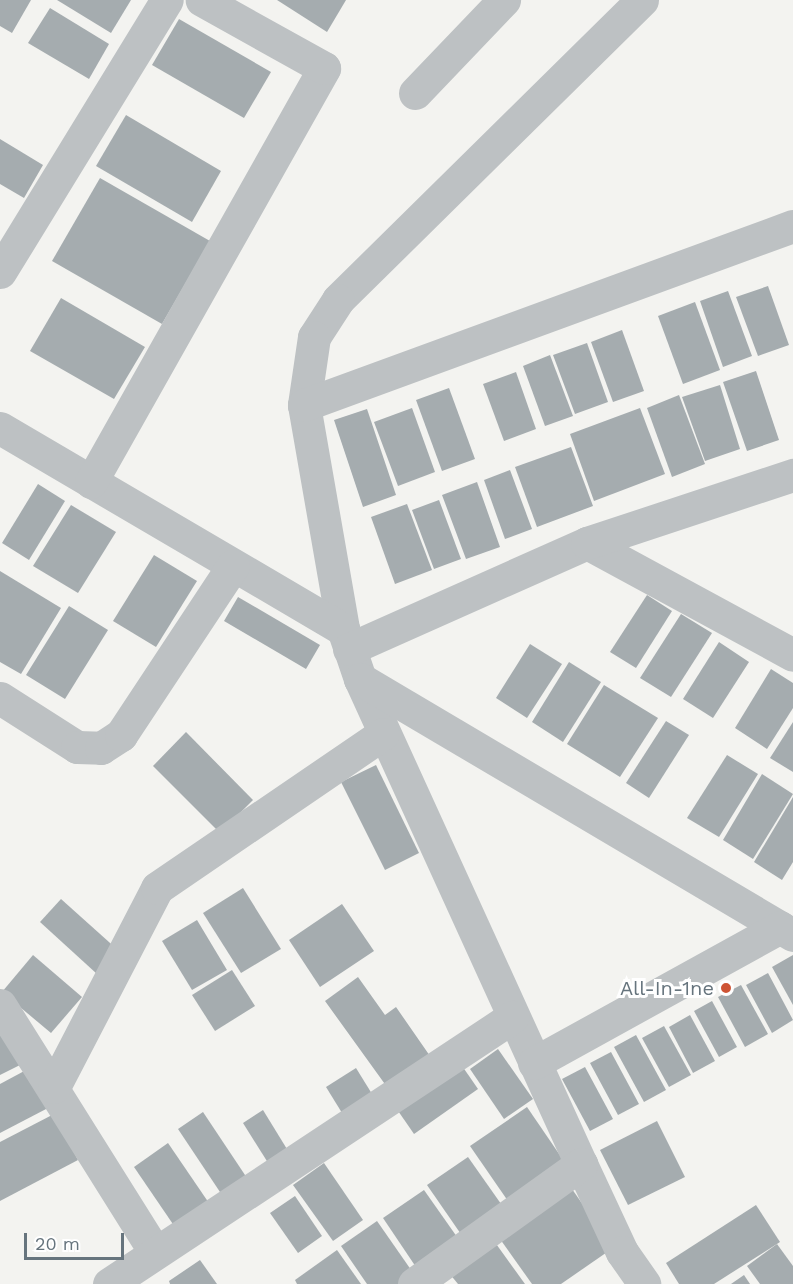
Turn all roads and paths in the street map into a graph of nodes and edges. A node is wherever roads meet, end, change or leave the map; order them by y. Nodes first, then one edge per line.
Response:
1 (167, 0) edge
2 (202, 0) edge
3 (504, 0) edge
4 (642, 0) edge
5 (415, 93) dead end
6 (793, 226) edge
7 (0, 272) edge
8 (304, 405) junction
9 (0, 428) edge
10 (793, 475) edge
11 (91, 482) junction
12 (587, 543) junction
13 (233, 566) junction
14 (351, 652) junction
15 (793, 655) edge
16 (0, 698) edge
17 (383, 734) junction
18 (786, 931) edge
19 (0, 1005) edge
20 (513, 1017) junction
21 (534, 1063) junction
22 (54, 1087) junction
23 (581, 1164) junction
24 (154, 1252) junction
25 (622, 1252) junction
26 (110, 1284) edge
27 (414, 1284) edge
28 (622, 1284) edge
29 (644, 1284) edge

1 - 7 street
2 - 11 street
3 - 5 street
4 - 8 street
6 - 8 street
8 - 14 street
9 - 11 street
10 - 12 street
11 - 13 street
12 - 14 street
12 - 15 street
13 - 14 street
13 - 16 street
14 - 17 street
14 - 18 street
17 - 20 street
17 - 22 street
18 - 21 street
19 - 22 street
20 - 21 street
20 - 24 street
21 - 23 street
22 - 24 street
23 - 25 street
23 - 27 street
24 - 26 street
25 - 28 street
25 - 29 street

